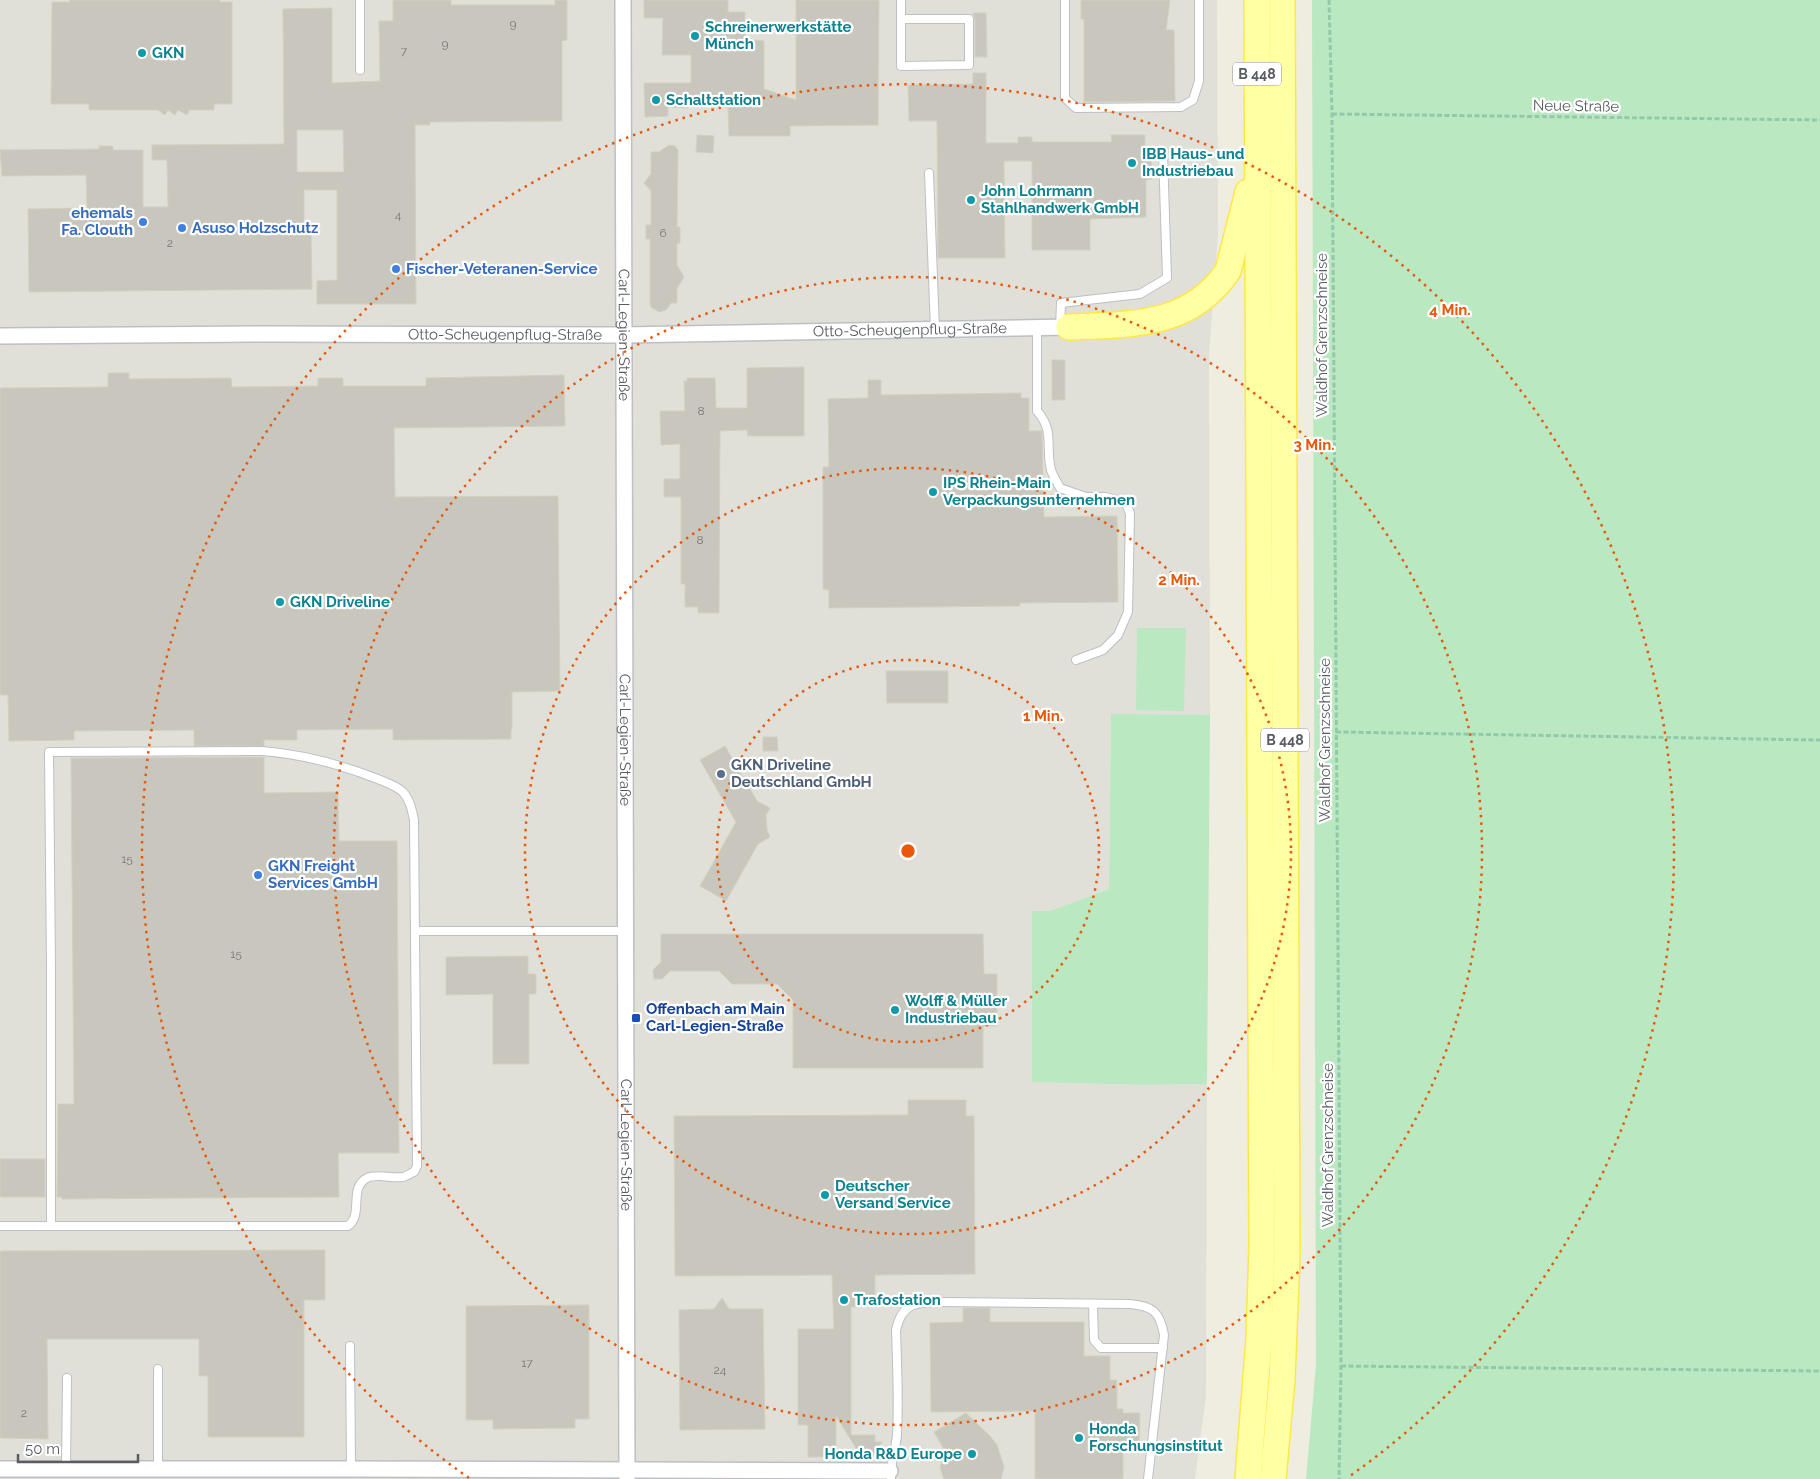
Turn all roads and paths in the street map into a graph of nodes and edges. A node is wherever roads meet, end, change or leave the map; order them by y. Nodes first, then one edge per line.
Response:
1 (360, 0) edge
2 (622, 0) edge
3 (901, 0) edge
4 (1065, 0) edge
5 (1199, 0) edge
6 (1257, 0) edge
7 (1282, 0) edge
8 (1329, 0) edge
9 (901, 19) junction
10 (360, 70) dead end
11 (1332, 114) junction
12 (1820, 120) edge
13 (1258, 148) junction
14 (1163, 154) dead end
15 (929, 172) dead end
16 (1065, 327) junction
17 (1037, 328) junction
18 (935, 330) junction
19 (0, 336) edge
20 (623, 336) junction
21 (1076, 660) dead end
22 (1336, 732) junction
23 (1820, 740) edge
24 (415, 931) junction
25 (626, 931) junction
26 (0, 1226) edge
27 (51, 1226) junction
28 (1093, 1304) junction
29 (350, 1346) dead end
30 (1163, 1348) junction
31 (1341, 1366) junction
32 (158, 1369) dead end
33 (1820, 1371) edge
34 (67, 1378) dead end
35 (352, 1468) junction
36 (0, 1469) edge
37 (66, 1469) junction
38 (158, 1469) junction
39 (111, 1474) edge
40 (244, 1474) edge
41 (627, 1475) edge
42 (890, 1475) edge
43 (1148, 1479) edge
44 (1248, 1479) edge
45 (1273, 1479) edge
46 (1340, 1479) edge

1 - 10 lane
2 - 20 street, Carl-Legien-Straße
3 - 9 lane
4 - 5 lane
6 - 13 main road, B 448
7 - 45 main road, B 448
8 - 11 path, Waldhof Grenzschneise
9 - 9 lane
11 - 12 path, Neue Straße
11 - 22 path, Waldhof Grenzschneise
13 - 16 main road
13 - 44 main road, B 448
14 - 16 lane
15 - 18 lane
16 - 17 street, Otto-Scheugenpflug-Straße
17 - 18 street, Otto-Scheugenpflug-Straße
17 - 21 lane
18 - 20 street, Otto-Scheugenpflug-Straße
19 - 20 street, Otto-Scheugenpflug-Straße
20 - 25 street, Carl-Legien-Straße
22 - 23 path
22 - 31 path, Waldhof Grenzschneise
24 - 25 lane
24 - 27 lane
24 - 27 lane
25 - 41 street, Carl-Legien-Straße
26 - 27 lane
28 - 30 lane
28 - 30 lane
28 - 42 lane
29 - 35 lane
30 - 43 lane
31 - 33 path
31 - 46 path, Waldhof Grenzschneise
32 - 38 lane
34 - 37 lane
35 - 40 street
35 - 41 street
36 - 37 street
37 - 39 street
38 - 39 street
38 - 40 street
41 - 42 street

